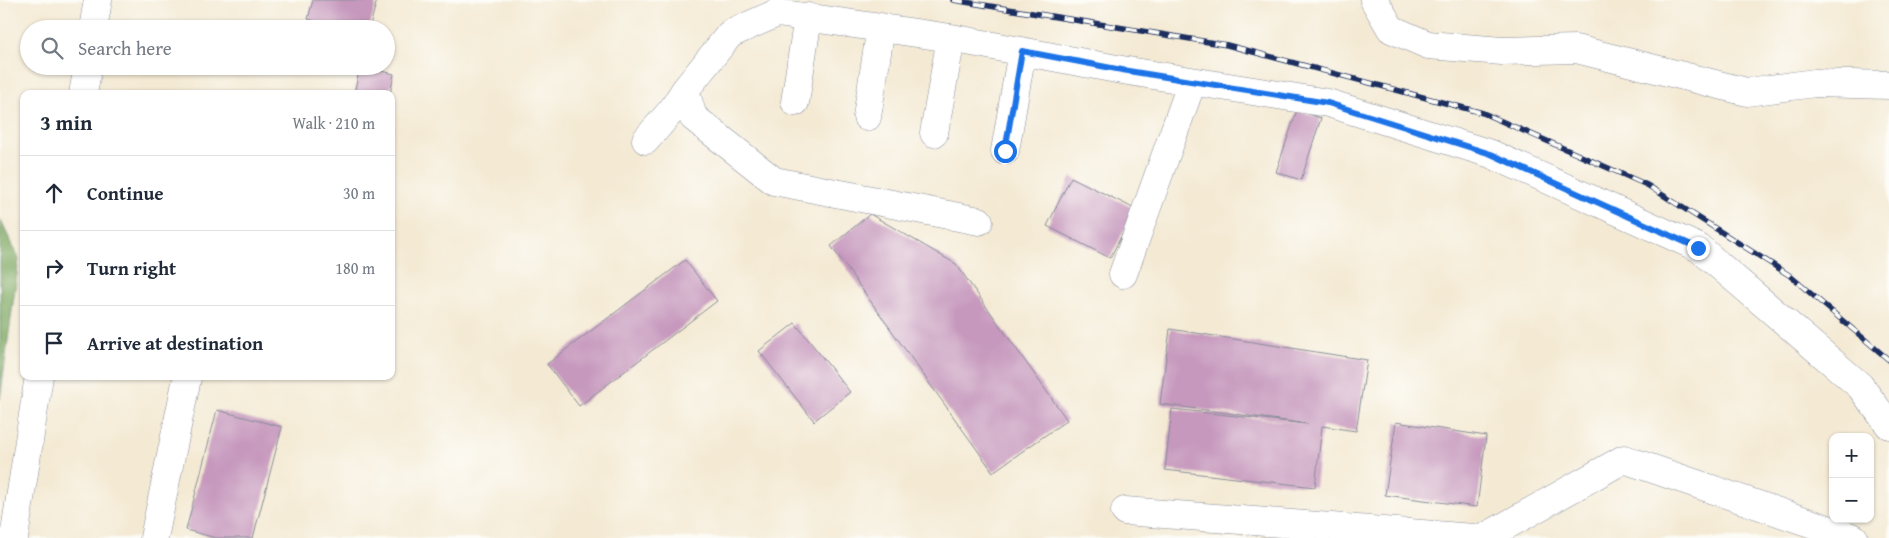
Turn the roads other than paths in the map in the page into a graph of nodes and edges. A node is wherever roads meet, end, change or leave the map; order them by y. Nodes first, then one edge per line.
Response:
1 (98, 0) edge
2 (1374, 0) edge
3 (808, 17) junction
4 (95, 20) edge
5 (881, 27) junction
6 (951, 38) junction
7 (1022, 51) junction
8 (86, 75) edge
9 (1192, 82) junction
10 (1889, 85) edge
11 (84, 90) edge
12 (685, 90) junction
13 (795, 102) dead end
14 (867, 117) dead end
15 (934, 133) dead end
16 (646, 140) dead end
17 (1005, 151) dead end
18 (979, 221) dead end
19 (1123, 274) dead end
20 (38, 380) edge
21 (187, 380) edge
22 (1889, 425) edge
23 (1126, 511) dead end
24 (1432, 536) edge
25 (14, 538) edge
26 (154, 538) edge
27 (1474, 538) edge
28 (1484, 538) edge
29 (1854, 538) edge

1 - 4 main road
2 - 10 main road
3 - 5 main road
3 - 12 main road
3 - 13 main road
5 - 6 main road
5 - 14 main road
6 - 7 main road
6 - 15 main road
7 - 9 main road
7 - 17 main road
8 - 11 main road
9 - 19 main road
9 - 22 main road
12 - 16 main road
12 - 18 main road
20 - 25 main road
21 - 26 main road
23 - 24 main road
24 - 27 main road
28 - 29 main road

